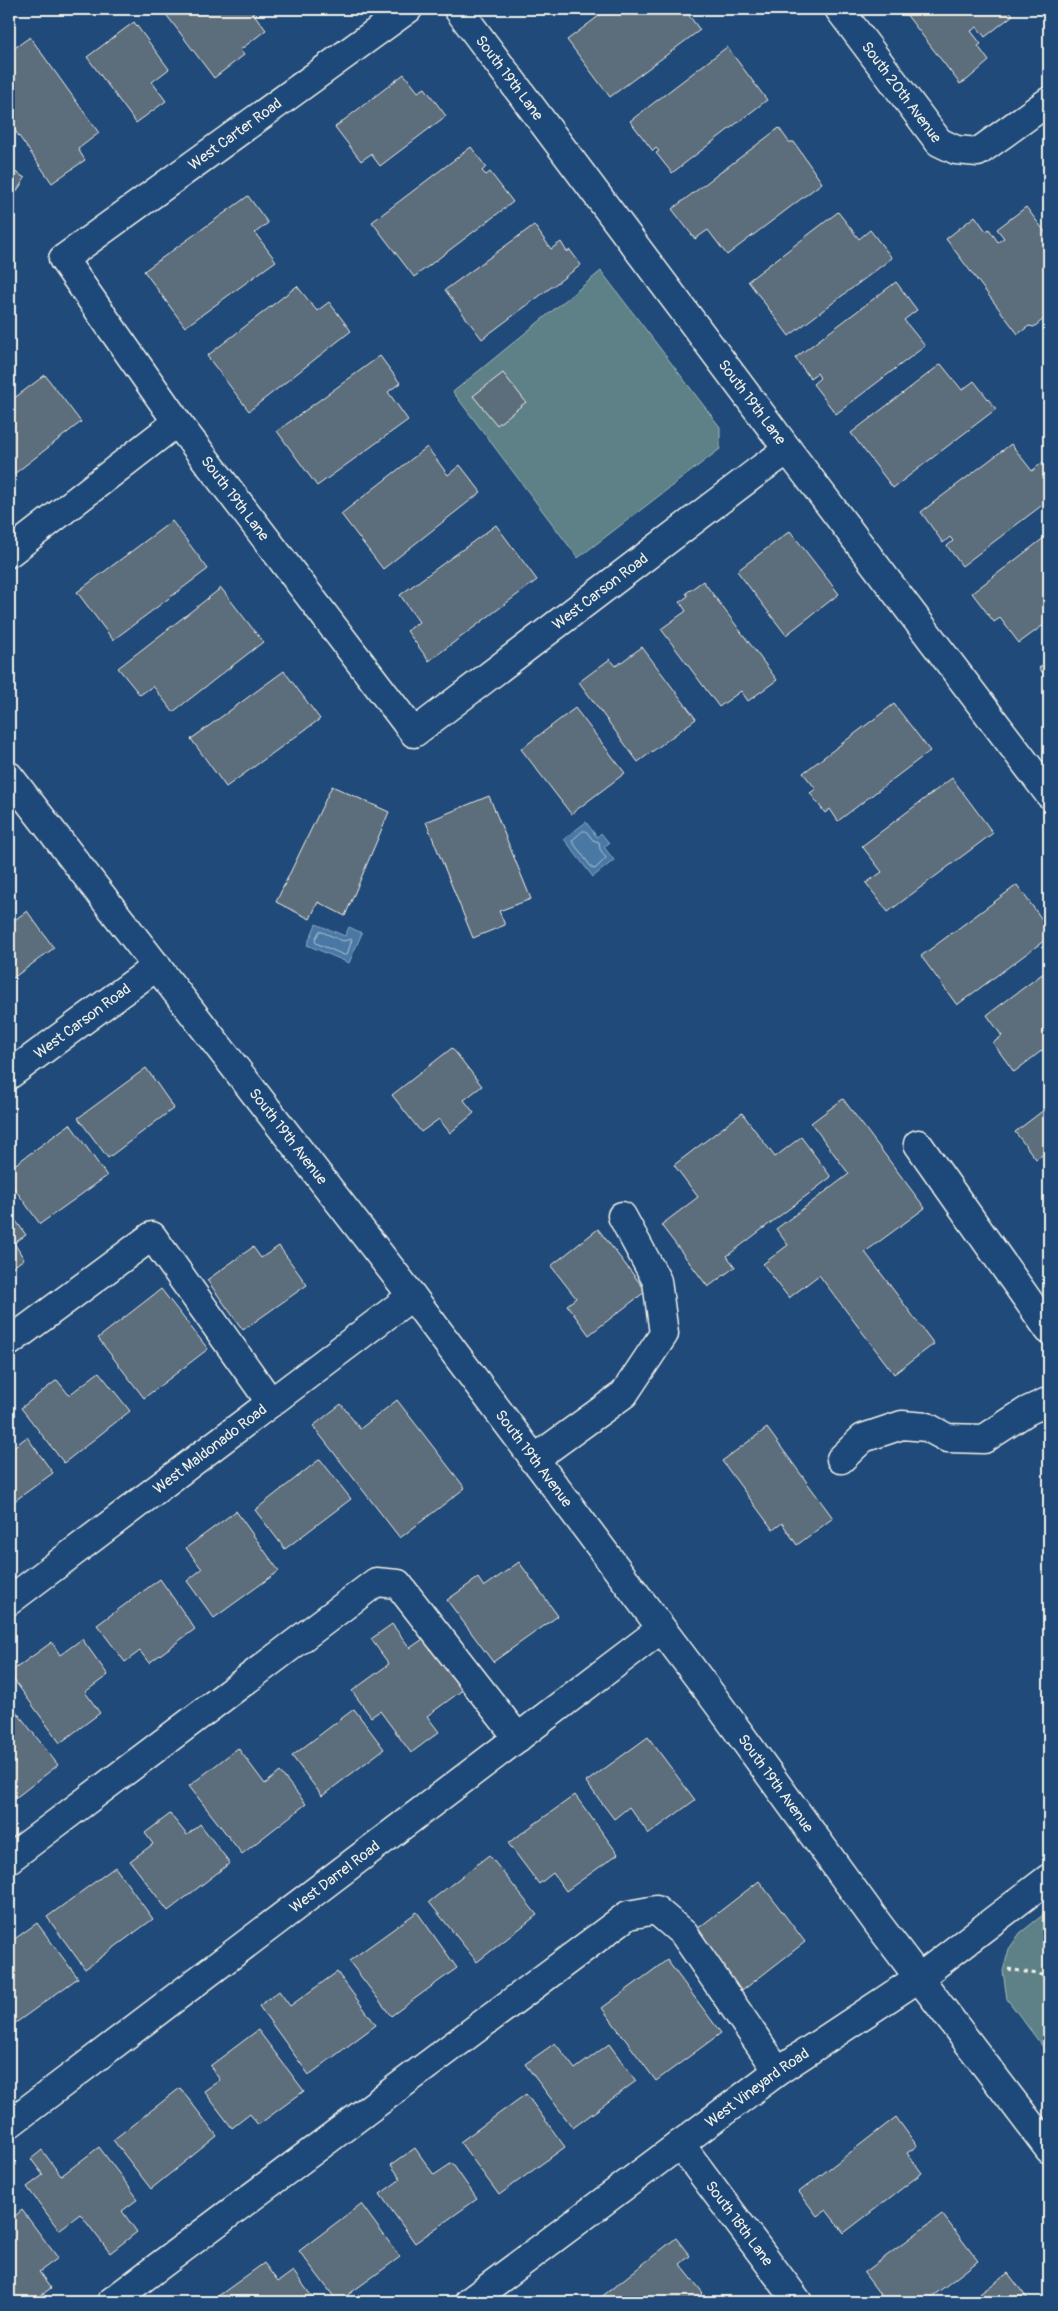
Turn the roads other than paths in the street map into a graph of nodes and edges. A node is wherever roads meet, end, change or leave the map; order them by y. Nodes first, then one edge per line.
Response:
1 (408, 9) edge
2 (458, 9) edge
3 (839, 9) edge
4 (1049, 101) edge
5 (63, 259) joint
6 (177, 422) junction
7 (788, 450) junction
8 (9, 553) edge
9 (414, 733) joint
10 (9, 776) edge
11 (1049, 794) edge
12 (157, 966) junction
13 (11, 1068) edge
14 (918, 1144) dead end
15 (622, 1216) dead end
16 (412, 1296) junction
17 (1049, 1330) edge
18 (9, 1342) edge
19 (1049, 1401) edge
20 (271, 1403) junction
21 (841, 1459) dead end
22 (534, 1460) junction
23 (9, 1601) edge
24 (661, 1629) junction
25 (518, 1738) junction
26 (9, 1859) edge
27 (1049, 1878) edge
28 (920, 1977) junction
29 (778, 2072) junction
30 (9, 2124) edge
31 (680, 2144) junction
32 (1049, 2149) edge
33 (111, 2302) edge
34 (469, 2302) edge
35 (798, 2302) edge

1 - 5 street, West Carter Road
2 - 7 street, South 19th Lane
3 - 4 street, South 20th Avenue
5 - 6 street, South 19th Lane
6 - 8 street
6 - 9 street, South 19th Lane
7 - 9 street, West Carson Road
7 - 11 street, South 19th Lane
10 - 12 street, South 19th Avenue
12 - 13 street, West Carson Road
12 - 16 street, South 19th Avenue
14 - 17 street
15 - 22 street
16 - 20 street, West Maldonado Road
16 - 22 street, South 19th Avenue
18 - 20 street
19 - 21 street
20 - 23 street, West Maldonado Road
22 - 24 street, South 19th Avenue
24 - 25 street, West Darrel Road
24 - 28 street, South 19th Avenue
25 - 26 street
25 - 30 street, West Darrel Road
27 - 28 street, West Vineyard Road
28 - 29 street, West Vineyard Road
28 - 32 street, South 19th Avenue
29 - 31 street, West Vineyard Road
29 - 33 street
31 - 34 street, West Vineyard Road
31 - 35 street, South 18th Lane

